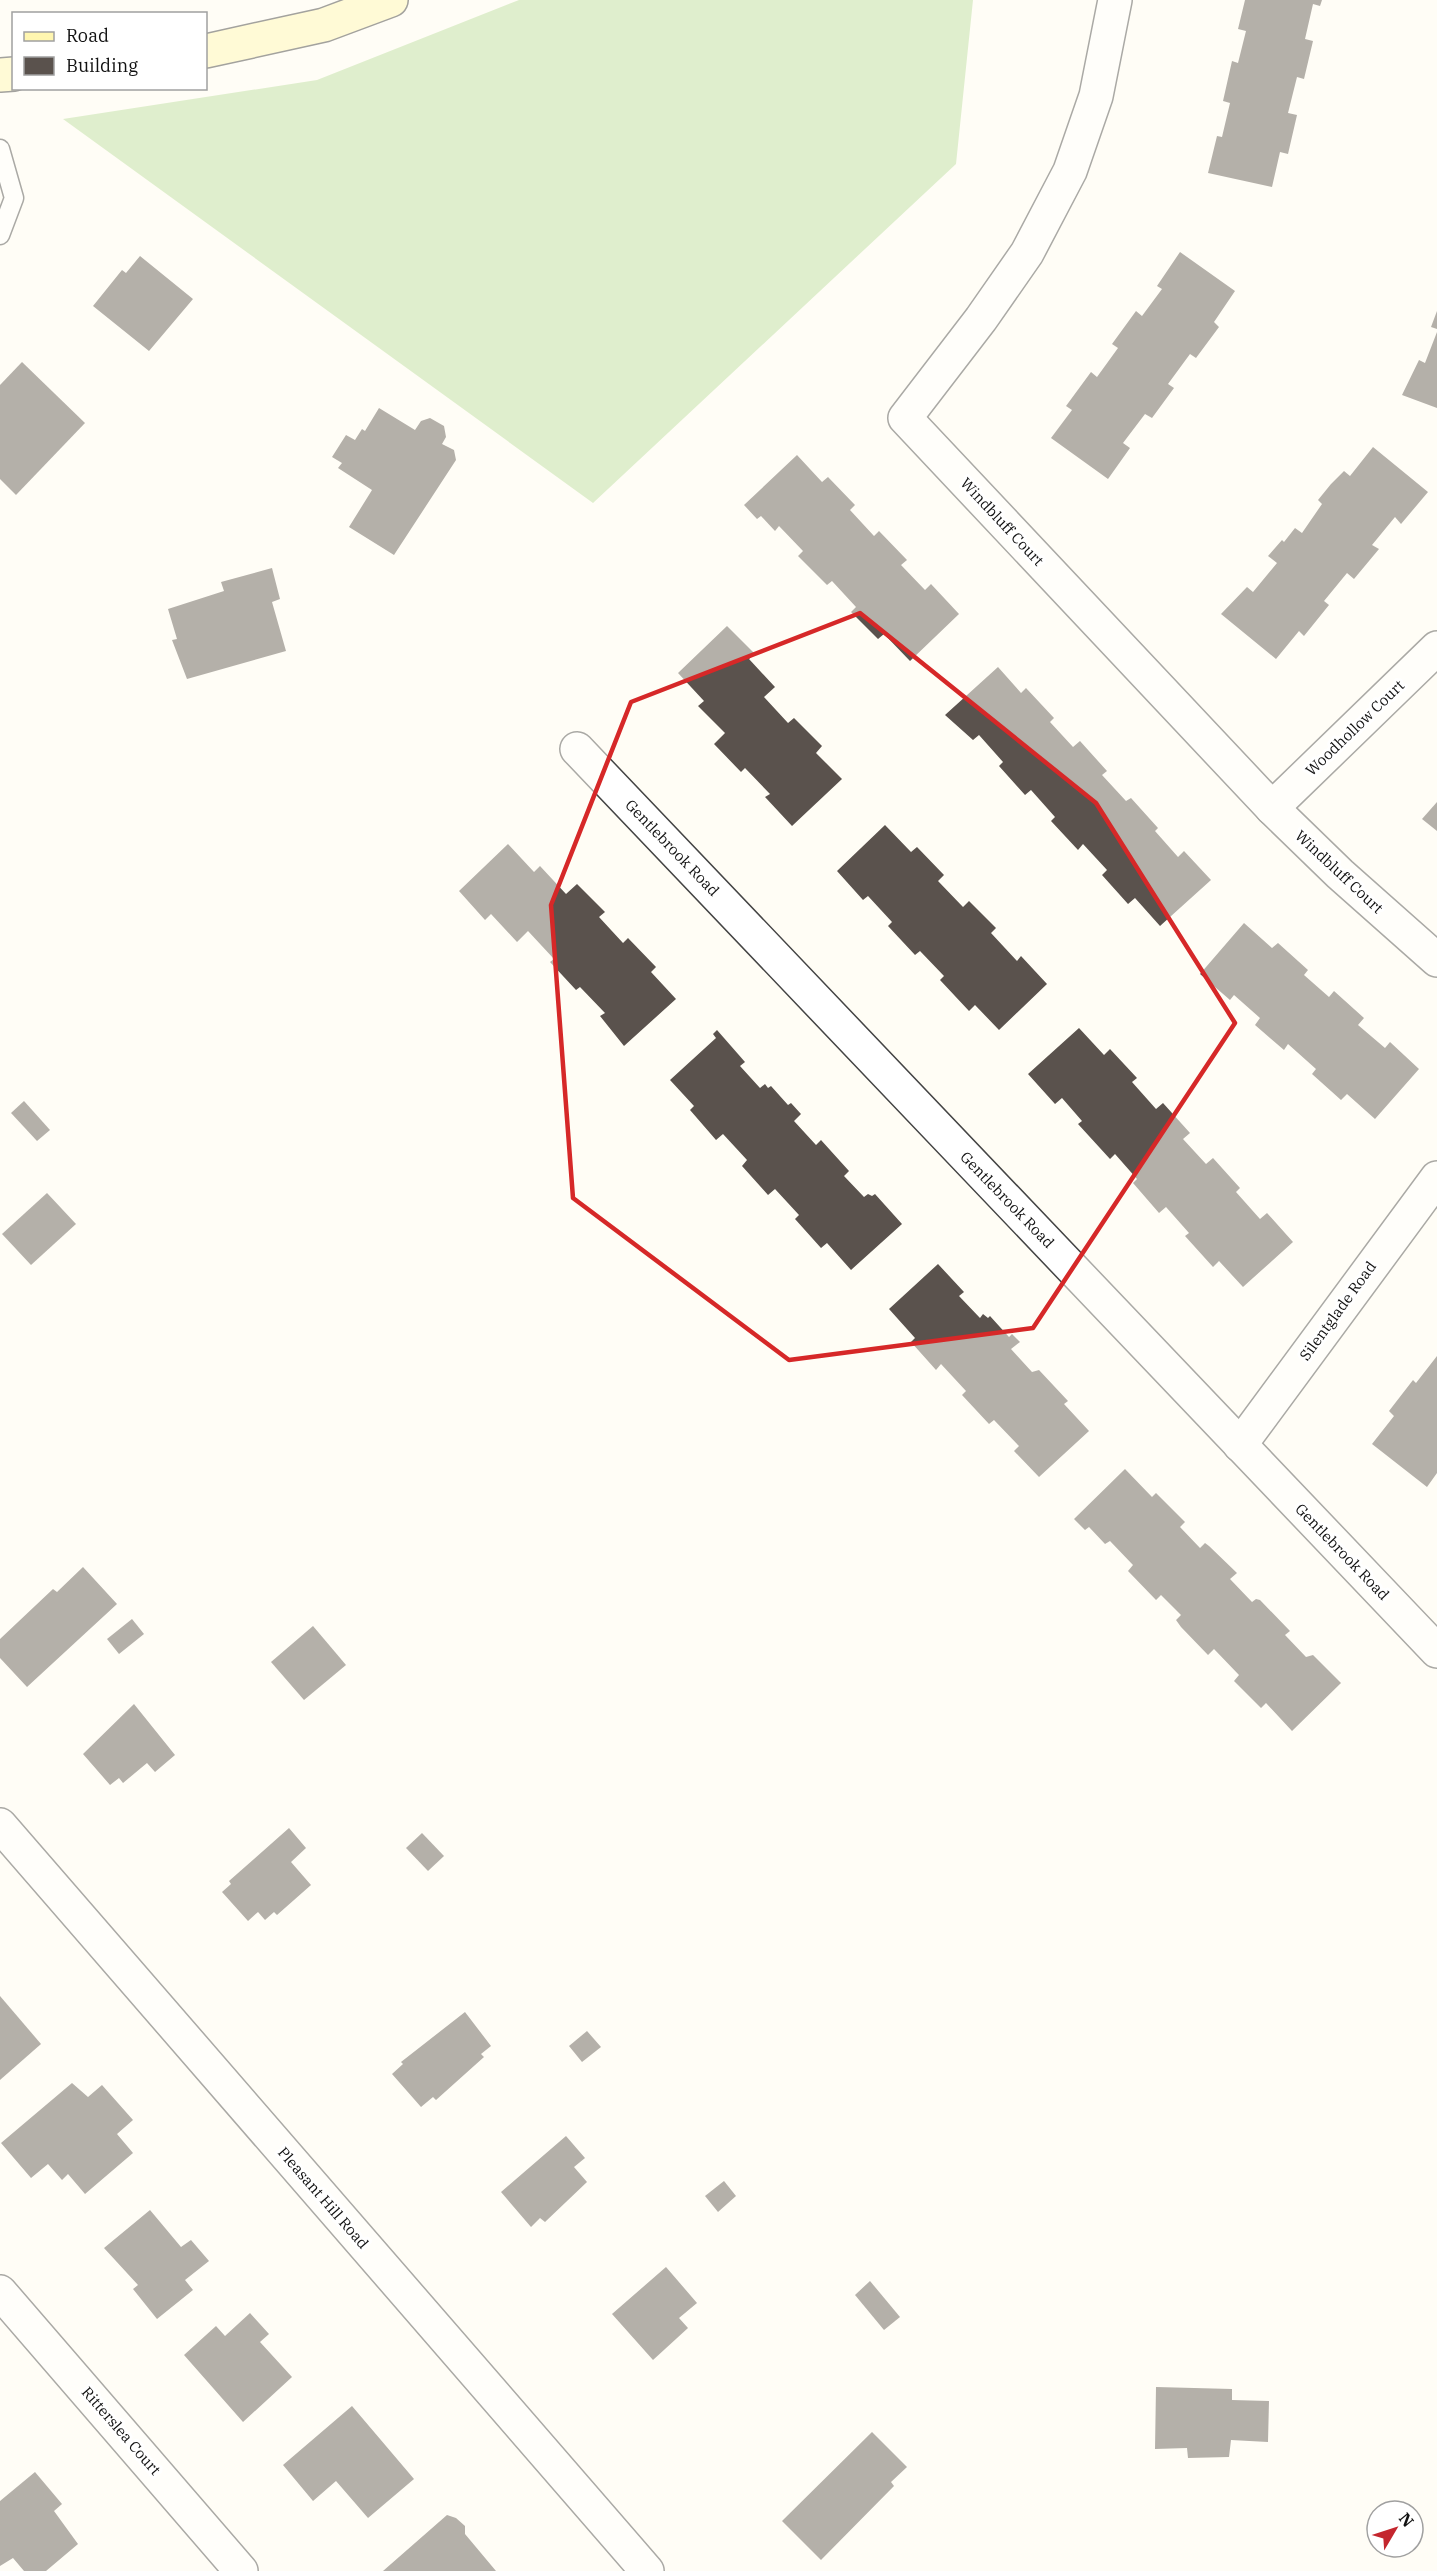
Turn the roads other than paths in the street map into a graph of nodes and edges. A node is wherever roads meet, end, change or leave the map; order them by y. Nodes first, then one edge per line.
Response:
1 (391, 0) edge
2 (1115, 0) edge
3 (207, 51) edge
4 (0, 149) edge
5 (0, 235) edge
6 (1437, 648) edge
7 (577, 749) dead end
8 (1272, 808) junction
9 (1437, 960) edge
10 (1437, 1178) edge
11 (1240, 1445) junction
12 (1437, 1651) edge
13 (0, 1825) edge
14 (0, 2292) edge
15 (241, 2571) edge
16 (647, 2571) edge

1 - 3 main road
2 - 8 street, Windbluff Court
4 - 5 lane
6 - 8 street, Woodhollow Court
7 - 11 street, Gentlebrook Road
8 - 9 street, Windbluff Court
10 - 11 street, Silentglade Road
11 - 12 street, Gentlebrook Road
13 - 16 street, Pleasant Hill Road
14 - 15 street, Ritterslea Court

